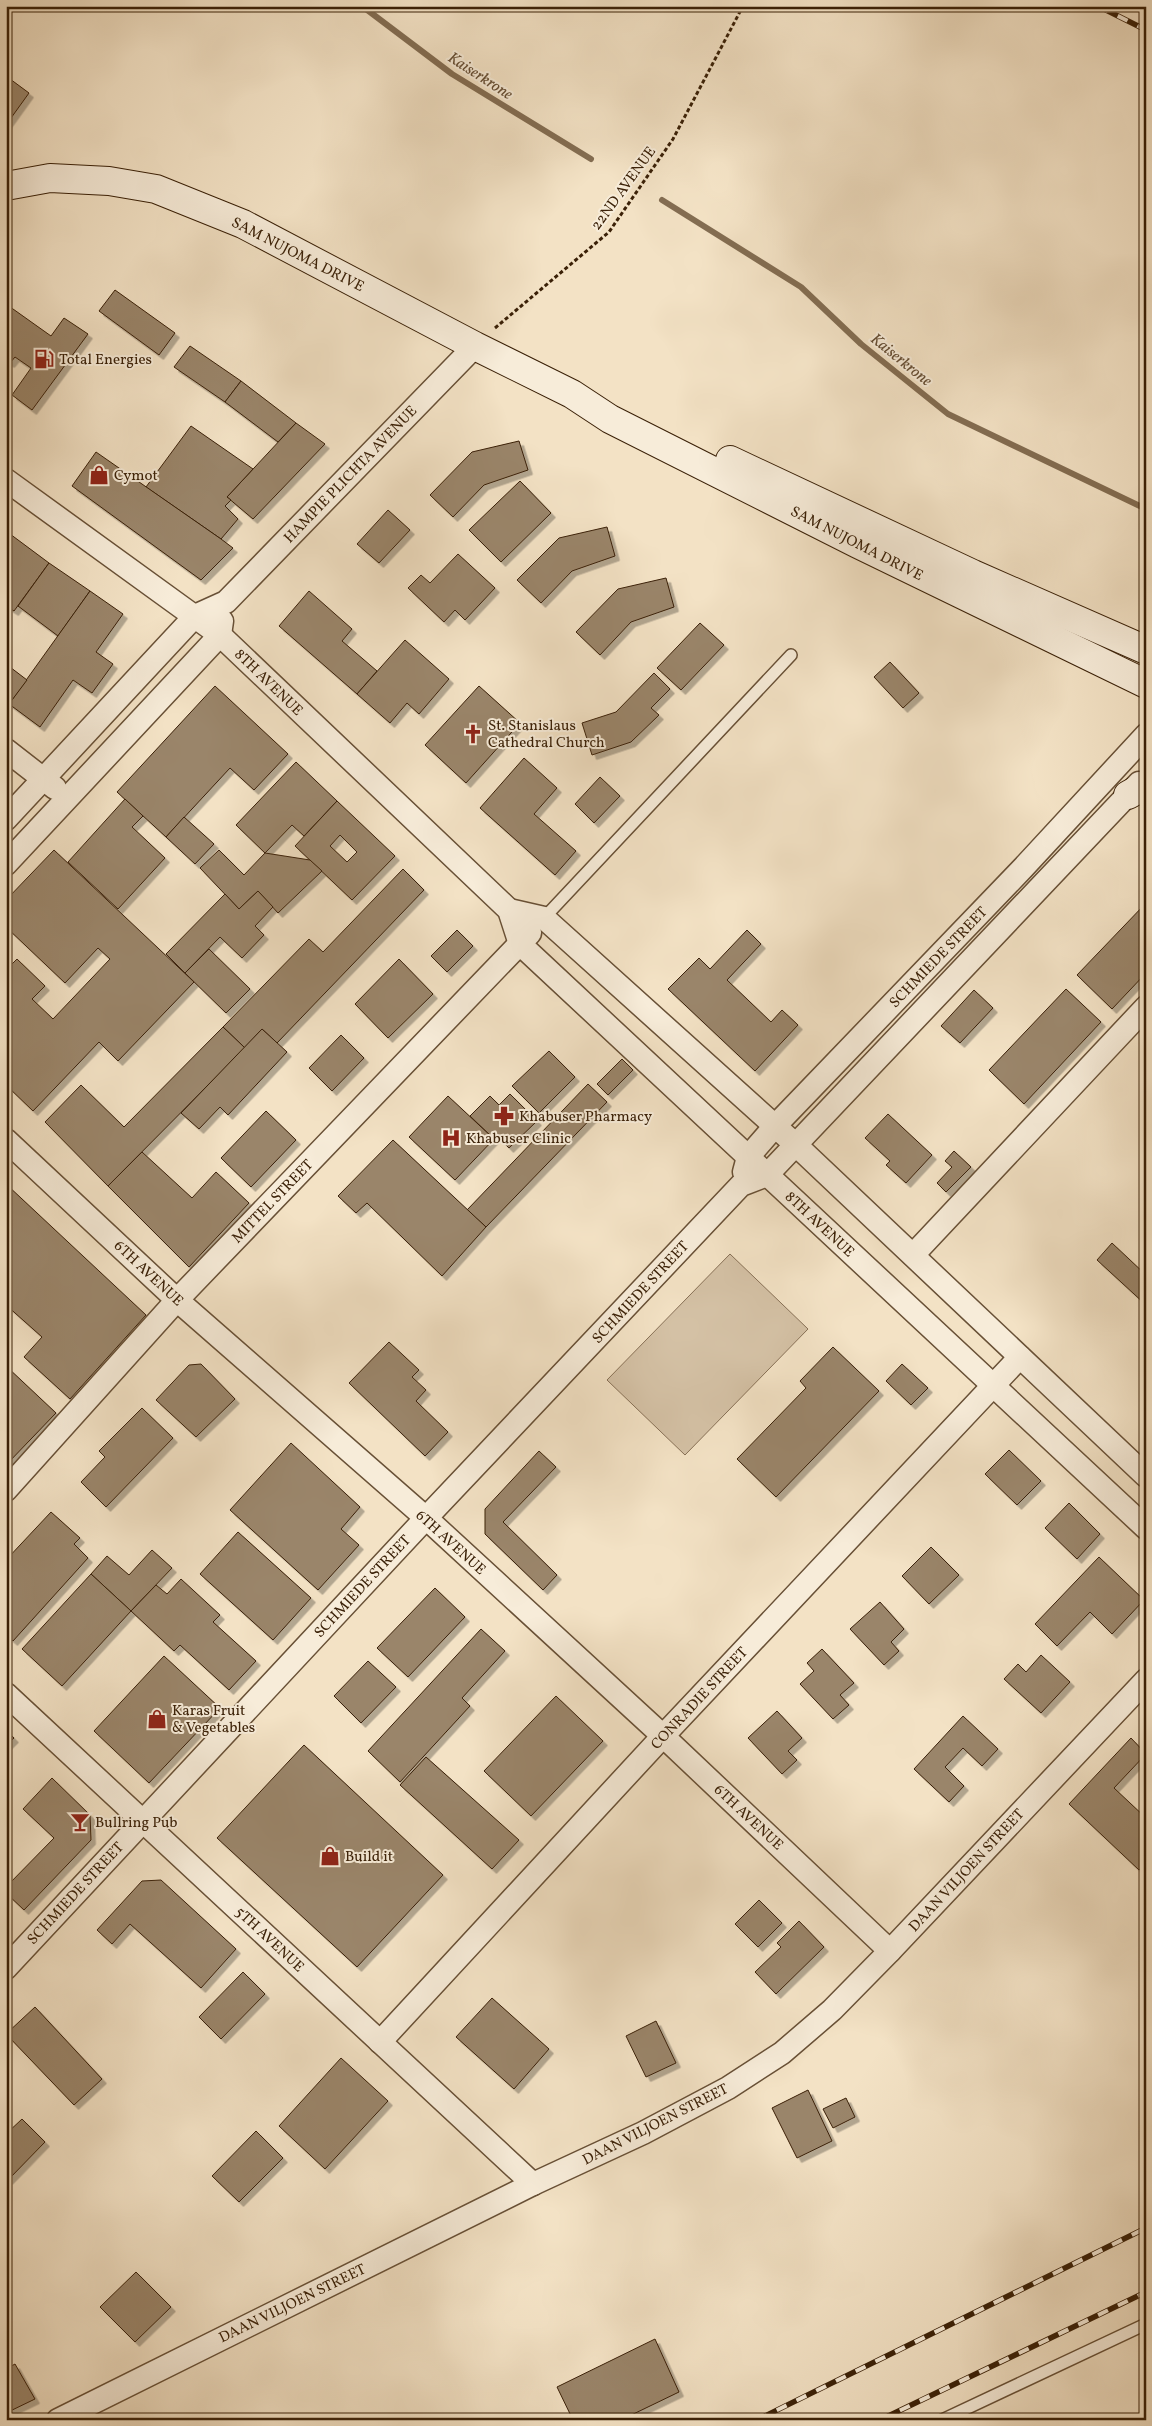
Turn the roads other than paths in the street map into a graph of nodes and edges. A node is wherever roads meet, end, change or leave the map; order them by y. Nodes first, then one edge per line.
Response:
1 (6, 186) edge
2 (475, 346) junction
3 (572, 394) junction
4 (6, 480) edge
5 (226, 602) junction
6 (195, 616) junction
7 (220, 635) junction
8 (1146, 650) edge
9 (791, 655) dead end
10 (1146, 684) edge
11 (1146, 735) edge
12 (6, 750) edge
13 (44, 779) junction
14 (1140, 785) edge
15 (68, 798) junction
16 (6, 819) edge
17 (6, 864) edge
18 (509, 910) junction
19 (544, 918) junction
20 (520, 944) junction
21 (1146, 1007) edge
22 (775, 1126) junction
23 (6, 1140) edge
24 (796, 1145) junction
25 (748, 1157) junction
26 (767, 1175) junction
27 (741, 1185) junction
28 (913, 1255) junction
29 (177, 1300) junction
30 (1020, 1357) junction
31 (994, 1386) junction
32 (1146, 1476) edge
33 (6, 1490) edge
34 (426, 1518) junction
35 (1146, 1528) edge
36 (1146, 1680) edge
37 (6, 1694) edge
38 (663, 1736) junction
39 (143, 1820) junction
40 (890, 1951) junction
41 (6, 1968) edge
42 (380, 2042) junction
43 (533, 2184) junction
44 (1146, 2324) edge
45 (58, 2420) edge
46 (942, 2420) edge

1 - 2 main road, SAM NUJOMA DRIVE
2 - 3 main road, SAM NUJOMA DRIVE
2 - 5 street, HAMPIE PLICHTA AVENUE
3 - 8 main road, SAM NUJOMA DRIVE
3 - 10 main road, SAM NUJOMA DRIVE
4 - 6 street, 8TH AVENUE
5 - 6 street, HAMPIE PLICHTA AVENUE
5 - 7 street
6 - 7 street, 8TH AVENUE
6 - 13 street, HAMPIE PLICHTA AVENUE
7 - 15 street
7 - 18 street, 8TH AVENUE
9 - 19 lane
11 - 22 street, SCHMIEDE STREET
12 - 13 street
13 - 15 street
13 - 16 street, HAMPIE PLICHTA AVENUE
14 - 24 street, SCHMIEDE STREET
15 - 17 street
18 - 19 street
18 - 20 street, 8TH AVENUE
19 - 20 street, MITTEL STREET
19 - 22 street
20 - 25 street, 8TH AVENUE
20 - 29 street, MITTEL STREET
21 - 28 street
22 - 24 street
22 - 25 street, SCHMIEDE STREET
23 - 29 street, 6TH AVENUE
24 - 26 street, SCHMIEDE STREET
24 - 28 street
25 - 26 street, 8TH AVENUE
25 - 27 street, SCHMIEDE STREET
26 - 27 street, SCHMIEDE STREET
26 - 31 street, 8TH AVENUE
27 - 34 street, SCHMIEDE STREET
28 - 30 street
29 - 33 street, MITTEL STREET
29 - 34 street, 6TH AVENUE
30 - 31 street, CONRADIE STREET
30 - 32 street
31 - 35 street, 8TH AVENUE
31 - 38 street, CONRADIE STREET
34 - 38 street, 6TH AVENUE
34 - 39 street, SCHMIEDE STREET
36 - 40 street, DAAN VILJOEN STREET
37 - 39 street, 5TH AVENUE
38 - 40 street, 6TH AVENUE
38 - 42 street, CONRADIE STREET
39 - 41 street, SCHMIEDE STREET
39 - 42 street, 5TH AVENUE
40 - 43 street, DAAN VILJOEN STREET
42 - 43 street, 5TH AVENUE
43 - 45 street, DAAN VILJOEN STREET
44 - 46 lane

